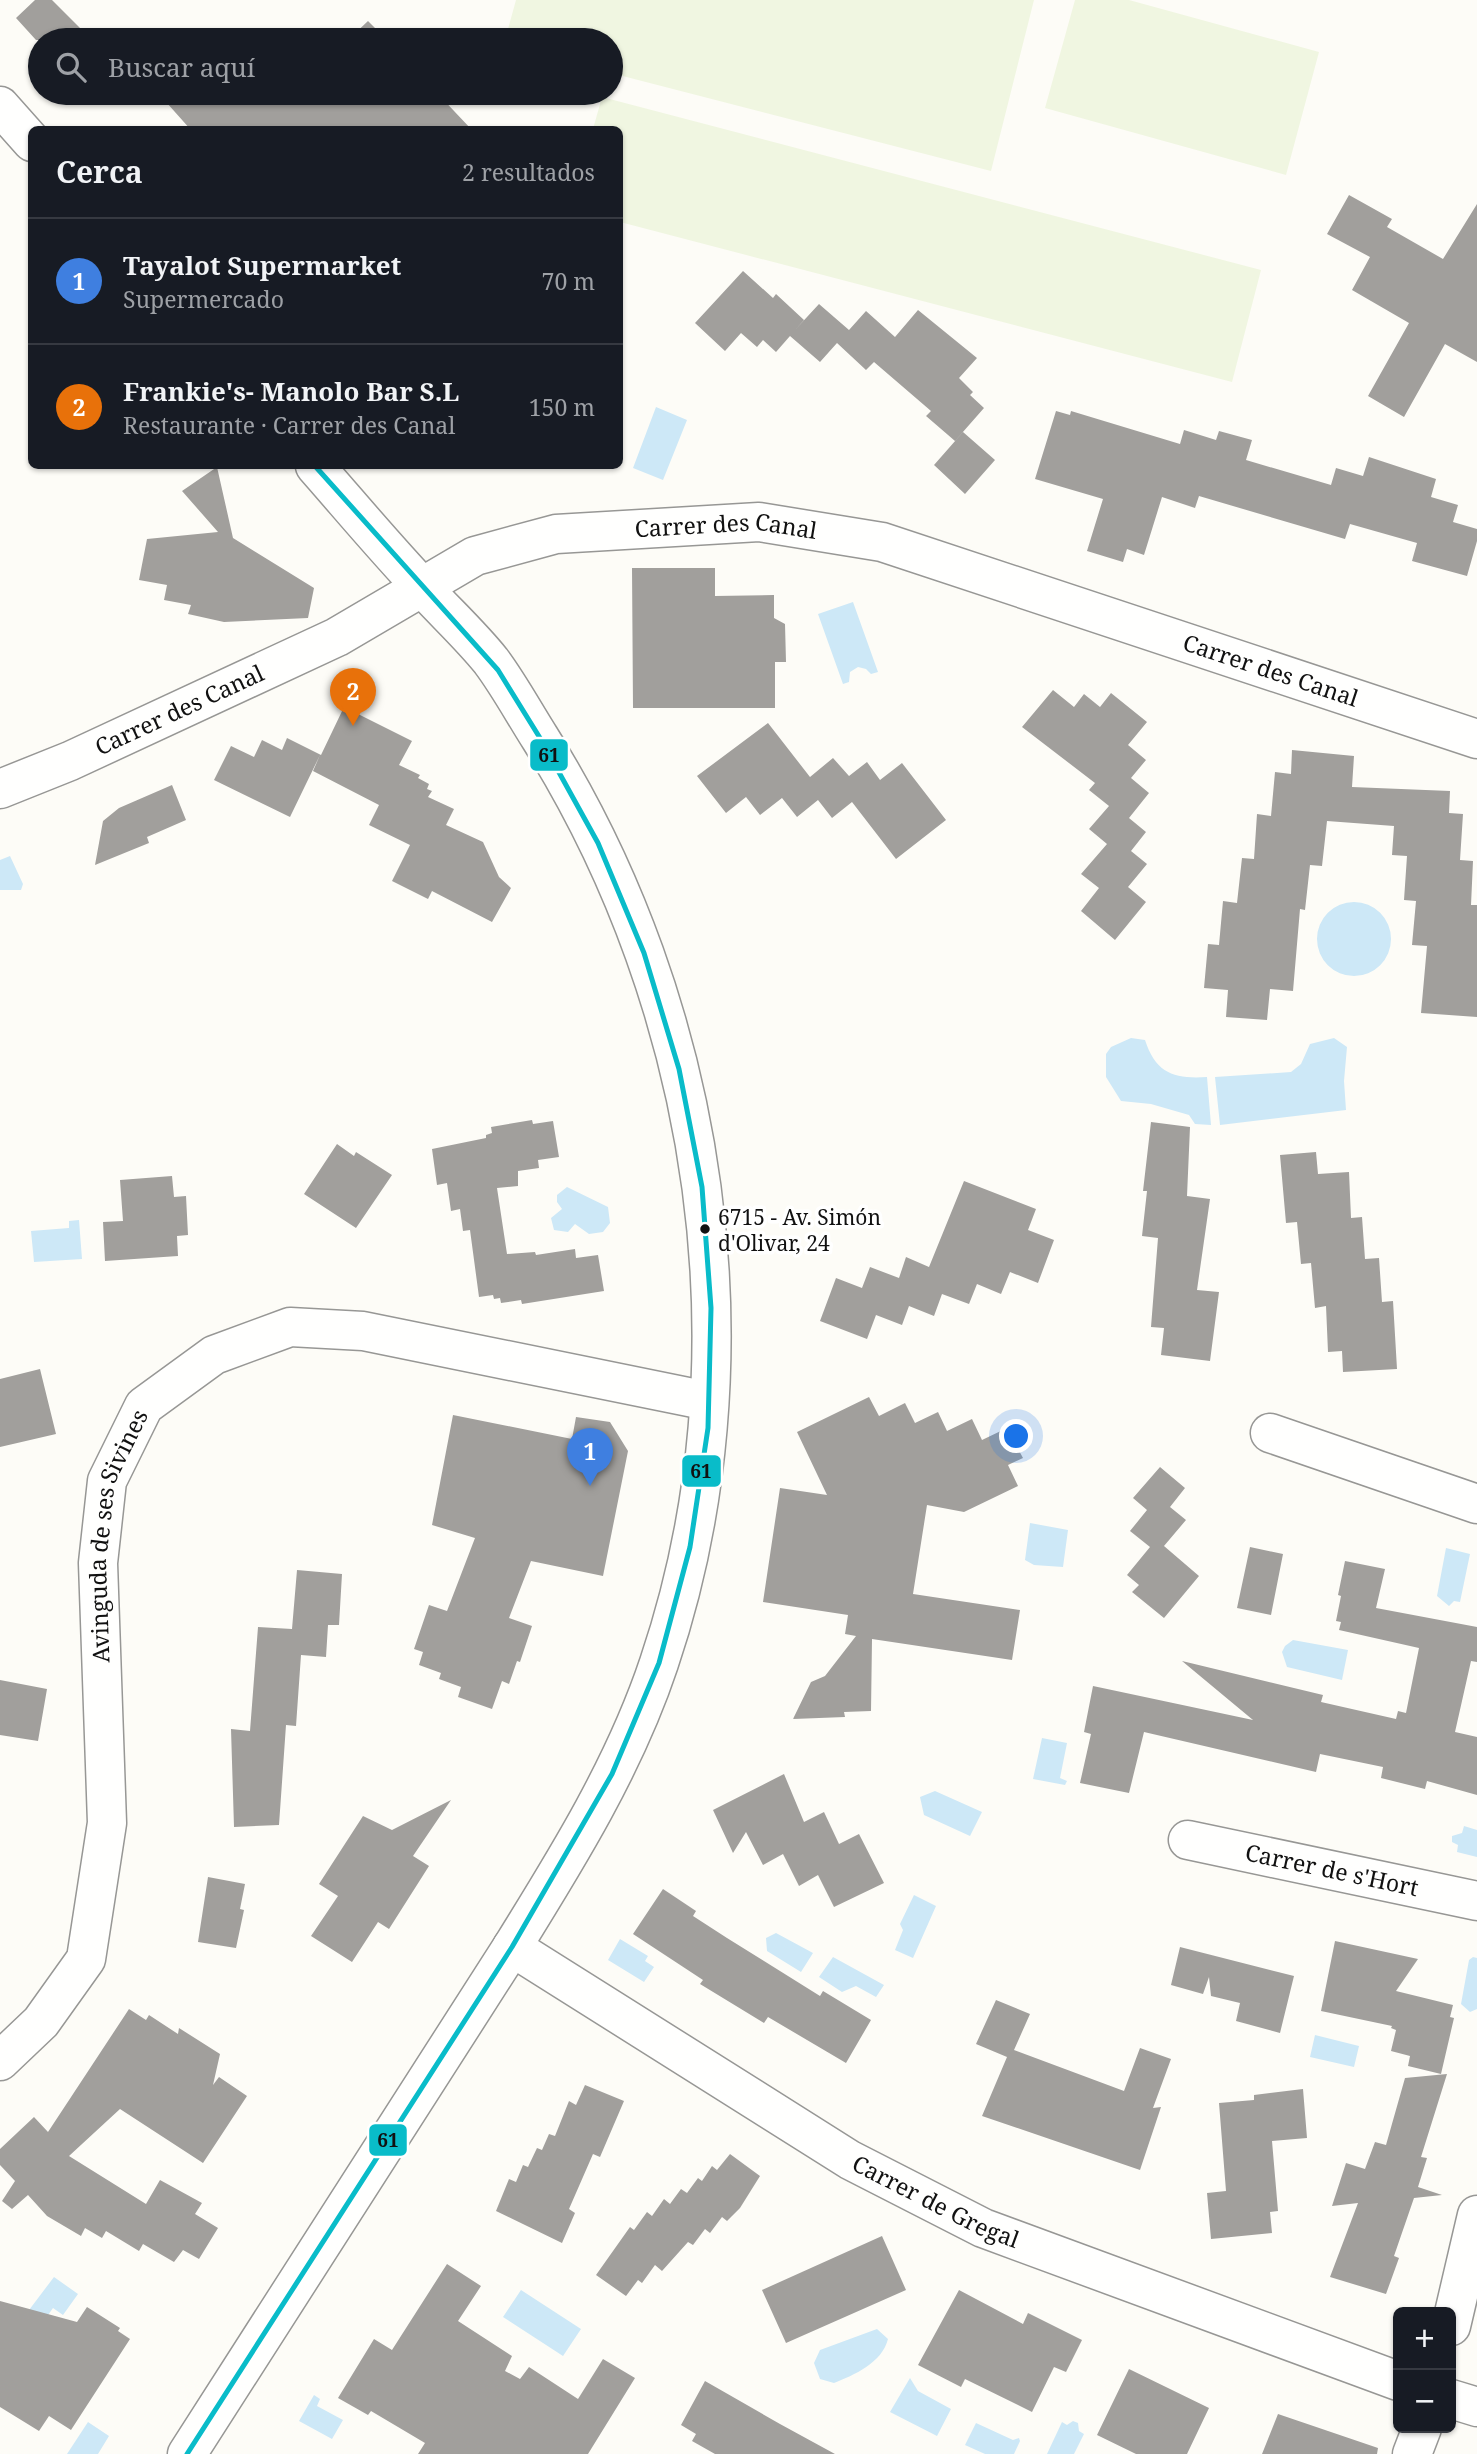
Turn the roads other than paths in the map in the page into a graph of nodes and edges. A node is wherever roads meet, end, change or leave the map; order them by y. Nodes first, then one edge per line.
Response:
1 (0, 106) edge
2 (28, 138) edge
3 (318, 469) edge
4 (422, 588) junction
5 (1477, 739) edge
6 (0, 789) edge
7 (708, 1401) junction
8 (1270, 1433) dead end
9 (1477, 1504) edge
10 (1188, 1840) dead end
11 (1477, 1901) edge
12 (512, 1947) junction
13 (0, 2061) edge
14 (1477, 2215) edge
15 (1455, 2307) edge
16 (1393, 2379) edge
17 (1456, 2401) edge
18 (1477, 2407) edge
19 (1420, 2433) edge
20 (187, 2454) edge
21 (1412, 2454) edge

1 - 2 street
3 - 4 street
4 - 5 street, Carrer des Canal
4 - 6 street, Carrer des Canal
4 - 7 street
7 - 12 street
7 - 13 street, Avinguda de ses Sivines
8 - 9 street
10 - 11 street, Carrer de s'Hort
12 - 16 street, Carrer de Gregal
12 - 20 street
14 - 15 street
17 - 18 street
19 - 21 street

